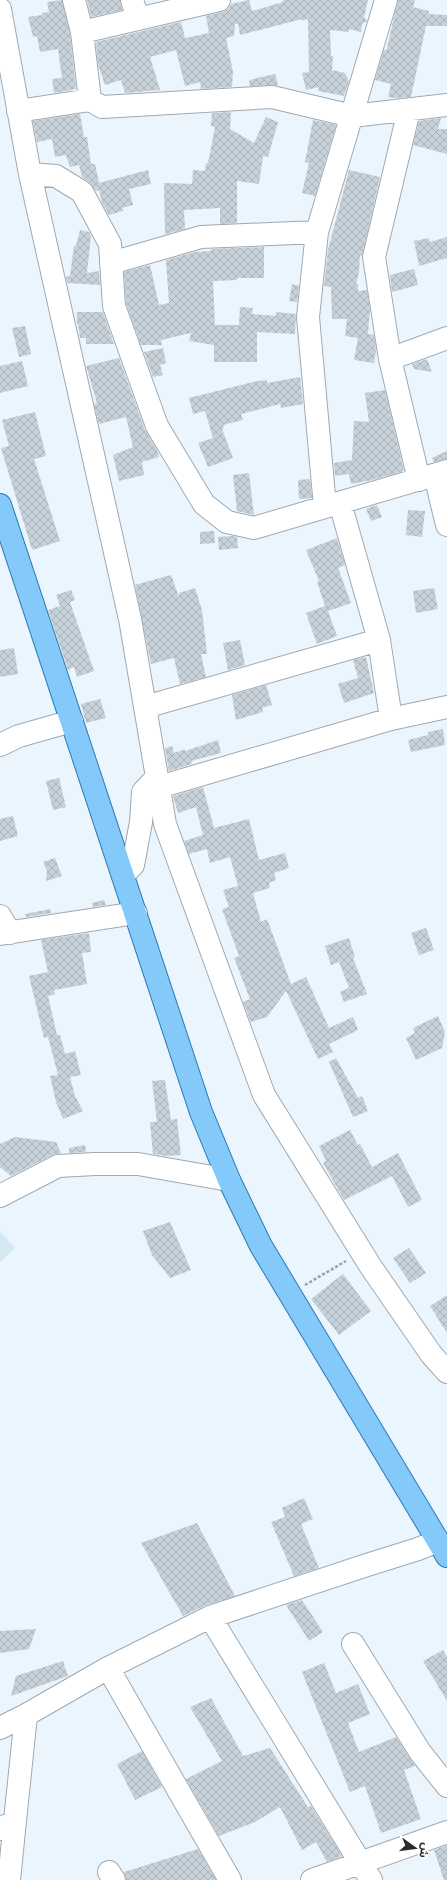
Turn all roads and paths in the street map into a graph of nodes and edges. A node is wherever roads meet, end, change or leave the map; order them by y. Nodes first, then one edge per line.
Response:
1 (2, 0) edge
2 (15, 0) edge
3 (74, 0) edge
4 (219, 0) edge
5 (386, 0) edge
6 (0, 3) edge
7 (0, 9) edge
8 (135, 10) edge
9 (82, 32) junction
10 (90, 100) junction
11 (447, 105) edge
12 (409, 110) junction
13 (18, 111) junction
14 (352, 116) junction
15 (30, 174) junction
16 (317, 232) junction
17 (111, 263) junction
18 (447, 338) edge
19 (390, 360) junction
20 (434, 475) edge
21 (0, 505) edge
22 (333, 505) junction
23 (447, 524) edge
24 (379, 640) junction
25 (145, 707) junction
26 (447, 707) edge
27 (390, 719) junction
28 (72, 721) junction
29 (0, 745) edge
30 (158, 782) junction
31 (123, 875) junction
32 (136, 913) junction
33 (3, 928) edge
34 (229, 1180) junction
35 (0, 1196) edge
36 (362, 1252) junction
37 (292, 1298) junction
38 (447, 1372) edge
39 (442, 1549) edge
40 (210, 1618) junction
41 (353, 1644) dead end
42 (108, 1668) junction
43 (26, 1715) junction
44 (0, 1728) edge
45 (447, 1786) edge
46 (7, 1825) edge
47 (447, 1832) edge
48 (366, 1872) edge
49 (9, 1880) edge
50 (230, 1880) edge
51 (312, 1880) edge

1 - 6 street
2 - 6 street
3 - 9 street
4 - 8 street
5 - 14 street
7 - 13 street
8 - 9 street
9 - 10 street
10 - 13 street
10 - 14 street
11 - 12 street
12 - 14 street
12 - 19 street
13 - 15 street
14 - 16 street
15 - 17 street
15 - 25 street
16 - 17 street
16 - 22 street
17 - 22 street
18 - 19 street
19 - 20 street
20 - 22 street
20 - 23 street
21 - 28 main road
22 - 24 street
24 - 25 street
24 - 27 street
25 - 30 street
26 - 27 street
27 - 30 street
28 - 29 street
28 - 31 main road
30 - 31 street
30 - 36 street
31 - 32 main road
32 - 33 street
32 - 34 main road
34 - 35 street
34 - 37 main road
36 - 37 path
36 - 38 street
37 - 39 main road
39 - 40 street
40 - 42 street
40 - 48 street
41 - 45 street
42 - 43 street
42 - 50 street
43 - 44 street
43 - 46 street
46 - 49 street
47 - 48 street
48 - 51 street

